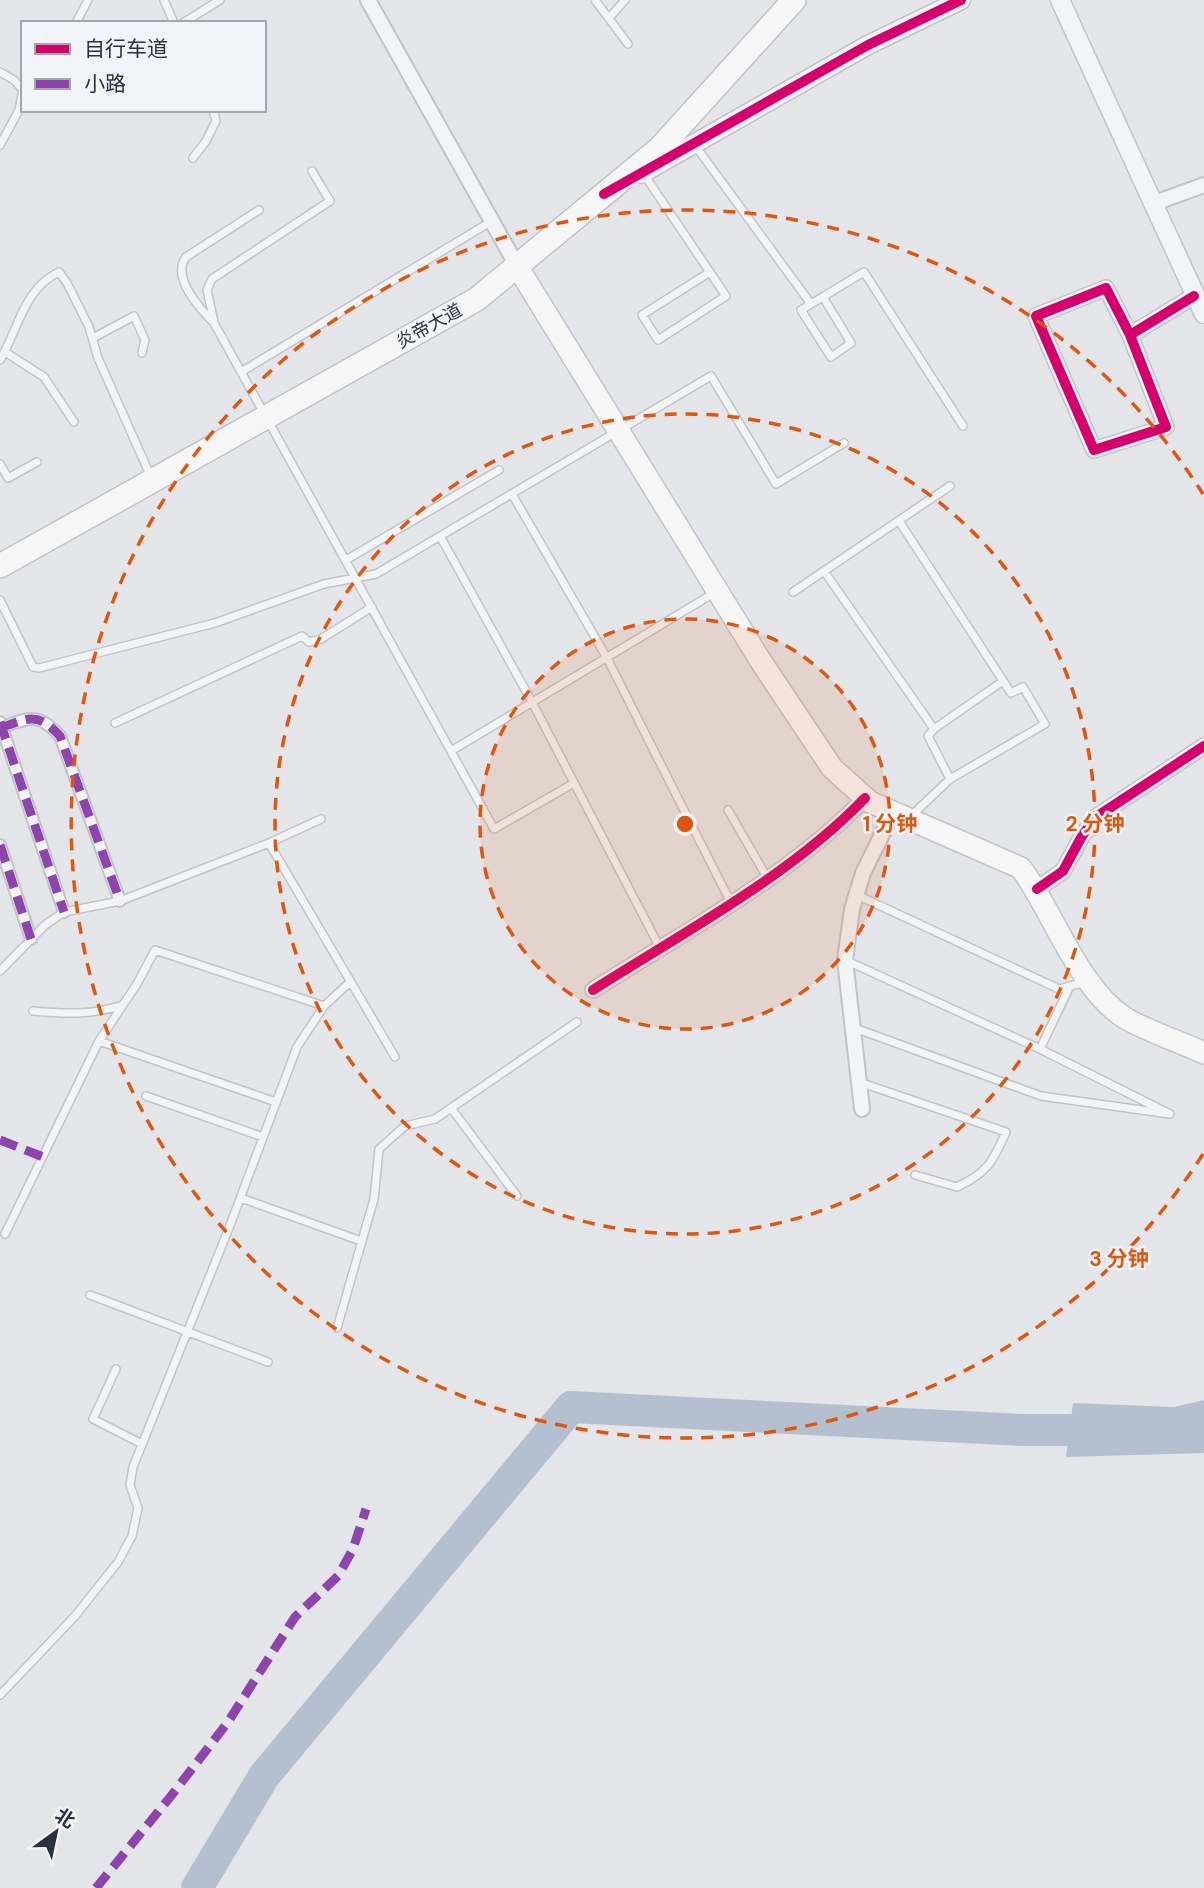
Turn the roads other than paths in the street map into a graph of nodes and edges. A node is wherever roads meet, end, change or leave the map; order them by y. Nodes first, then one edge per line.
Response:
1 (88, 0) edge
2 (164, 0) edge
3 (220, 0) edge
4 (368, 0) edge
5 (595, 0) edge
6 (625, 0) edge
7 (794, 0) edge
8 (961, 0) edge
9 (1060, 0) edge
10 (609, 18) junction
11 (77, 21) edge
12 (173, 21) edge
13 (186, 21) edge
14 (628, 44) dead end
15 (0, 72) edge
16 (21, 88) edge
17 (21, 100) edge
18 (213, 112) edge
19 (694, 143) junction
20 (0, 145) edge
21 (193, 158) dead end
22 (312, 170) dead end
23 (643, 172) junction
24 (1204, 186) edge
25 (604, 194) junction
26 (1152, 204) junction
27 (259, 210) dead end
28 (492, 221) junction
29 (517, 266) junction
30 (710, 272) junction
31 (1194, 296) junction
32 (823, 297) junction
33 (811, 304) junction
34 (1204, 314) edge
35 (214, 323) junction
36 (1130, 335) junction
37 (93, 338) junction
38 (5, 352) junction
39 (142, 353) dead end
40 (0, 360) edge
41 (241, 372) junction
42 (266, 417) junction
43 (74, 422) dead end
44 (963, 426) dead end
45 (619, 430) junction
46 (844, 443) dead end
47 (37, 461) dead end
48 (0, 464) edge
49 (499, 470) dead end
50 (153, 481) junction
51 (950, 486) dead end
52 (512, 494) junction
53 (899, 521) junction
54 (440, 536) junction
55 (346, 560) junction
56 (0, 566) edge
57 (824, 571) junction
58 (356, 577) junction
59 (718, 591) junction
60 (793, 592) dead end
61 (0, 600) edge
62 (372, 607) junction
63 (607, 658) junction
64 (1003, 681) junction
65 (532, 702) junction
66 (115, 723) dead end
67 (1, 726) edge
68 (934, 729) junction
69 (1204, 746) edge
70 (451, 751) junction
71 (950, 779) junction
72 (574, 783) junction
73 (865, 798) junction
74 (728, 810) dead end
75 (900, 816) junction
76 (321, 819) dead end
77 (269, 843) junction
78 (0, 845) edge
79 (768, 878) junction
80 (1037, 889) junction
81 (856, 895) junction
82 (120, 901) junction
83 (731, 903) junction
84 (64, 912) junction
85 (31, 939) junction
86 (660, 948) junction
87 (845, 960) junction
88 (0, 971) edge
89 (349, 983) junction
90 (1079, 984) junction
91 (593, 990) dead end
92 (121, 1006) junction
93 (324, 1006) junction
94 (33, 1011) dead end
95 (577, 1022) dead end
96 (851, 1026) junction
97 (99, 1041) junction
98 (1040, 1049) junction
99 (1204, 1053) edge
100 (395, 1057) dead end
101 (858, 1081) junction
102 (146, 1096) dead end
103 (276, 1102) junction
104 (451, 1108) junction
105 (862, 1109) dead end
106 (263, 1137) junction
107 (915, 1175) dead end
108 (517, 1196) dead end
109 (241, 1198) junction
110 (5, 1234) dead end
111 (361, 1241) junction
112 (90, 1295) dead end
113 (337, 1328) dead end
114 (187, 1332) junction
115 (268, 1362) dead end
116 (116, 1369) dead end
117 (142, 1444) junction
118 (0, 1695) edge

1 - 11 lane
2 - 12 lane
3 - 13 lane
4 - 28 street
5 - 10 lane
6 - 10 lane
7 - 25 main road, 炎帝大道
8 - 19 street
9 - 26 street
10 - 14 lane
15 - 16 lane
17 - 20 lane
18 - 21 lane
19 - 23 street
19 - 33 lane
22 - 35 lane
23 - 25 street
23 - 30 lane
24 - 26 street
25 - 29 main road, 炎帝大道
26 - 31 street
27 - 35 lane
28 - 29 street
28 - 41 lane
29 - 42 main road, 炎帝大道
29 - 45 main road
30 - 30 lane
31 - 34 street
31 - 36 street
32 - 33 lane
32 - 33 lane
32 - 44 lane
35 - 41 lane
36 - 36 street
37 - 38 lane
37 - 39 lane
37 - 50 lane
38 - 40 lane
38 - 43 lane
41 - 42 lane
42 - 50 main road, 炎帝大道
42 - 55 lane
45 - 46 lane
45 - 52 lane
45 - 59 main road
47 - 48 lane
49 - 55 lane
50 - 56 main road, 炎帝大道
51 - 53 lane
52 - 54 lane
52 - 63 lane
53 - 57 lane
53 - 64 lane
54 - 58 lane
54 - 65 lane
55 - 58 lane
57 - 60 lane
57 - 68 lane
58 - 61 lane
58 - 62 lane
59 - 63 lane
59 - 73 main road
62 - 66 lane
62 - 70 lane
63 - 65 lane
63 - 83 lane
64 - 68 lane
64 - 71 lane
65 - 70 lane
65 - 72 lane
67 - 82 street
67 - 84 street
68 - 71 lane
69 - 80 street
70 - 72 lane
71 - 75 lane
72 - 86 lane
73 - 75 main road
73 - 79 street
74 - 79 lane
75 - 80 main road
75 - 81 street
76 - 77 lane
77 - 82 lane
77 - 89 lane
78 - 85 street
79 - 83 street
80 - 90 main road
81 - 87 street
81 - 90 lane
82 - 84 lane
83 - 86 street
84 - 85 lane
85 - 88 lane
86 - 91 street
87 - 96 street
87 - 98 lane
89 - 93 lane
89 - 100 lane
90 - 98 lane
90 - 99 main road
92 - 93 lane
92 - 94 lane
92 - 97 lane
93 - 103 lane
95 - 104 lane
96 - 98 lane
96 - 101 street
97 - 103 lane
97 - 110 lane
101 - 105 street
101 - 107 lane
102 - 106 lane
103 - 106 lane
104 - 108 lane
104 - 111 lane
106 - 109 lane
109 - 111 lane
109 - 114 lane
111 - 113 lane
112 - 114 lane
114 - 115 lane
114 - 117 lane
116 - 117 lane
117 - 118 lane

